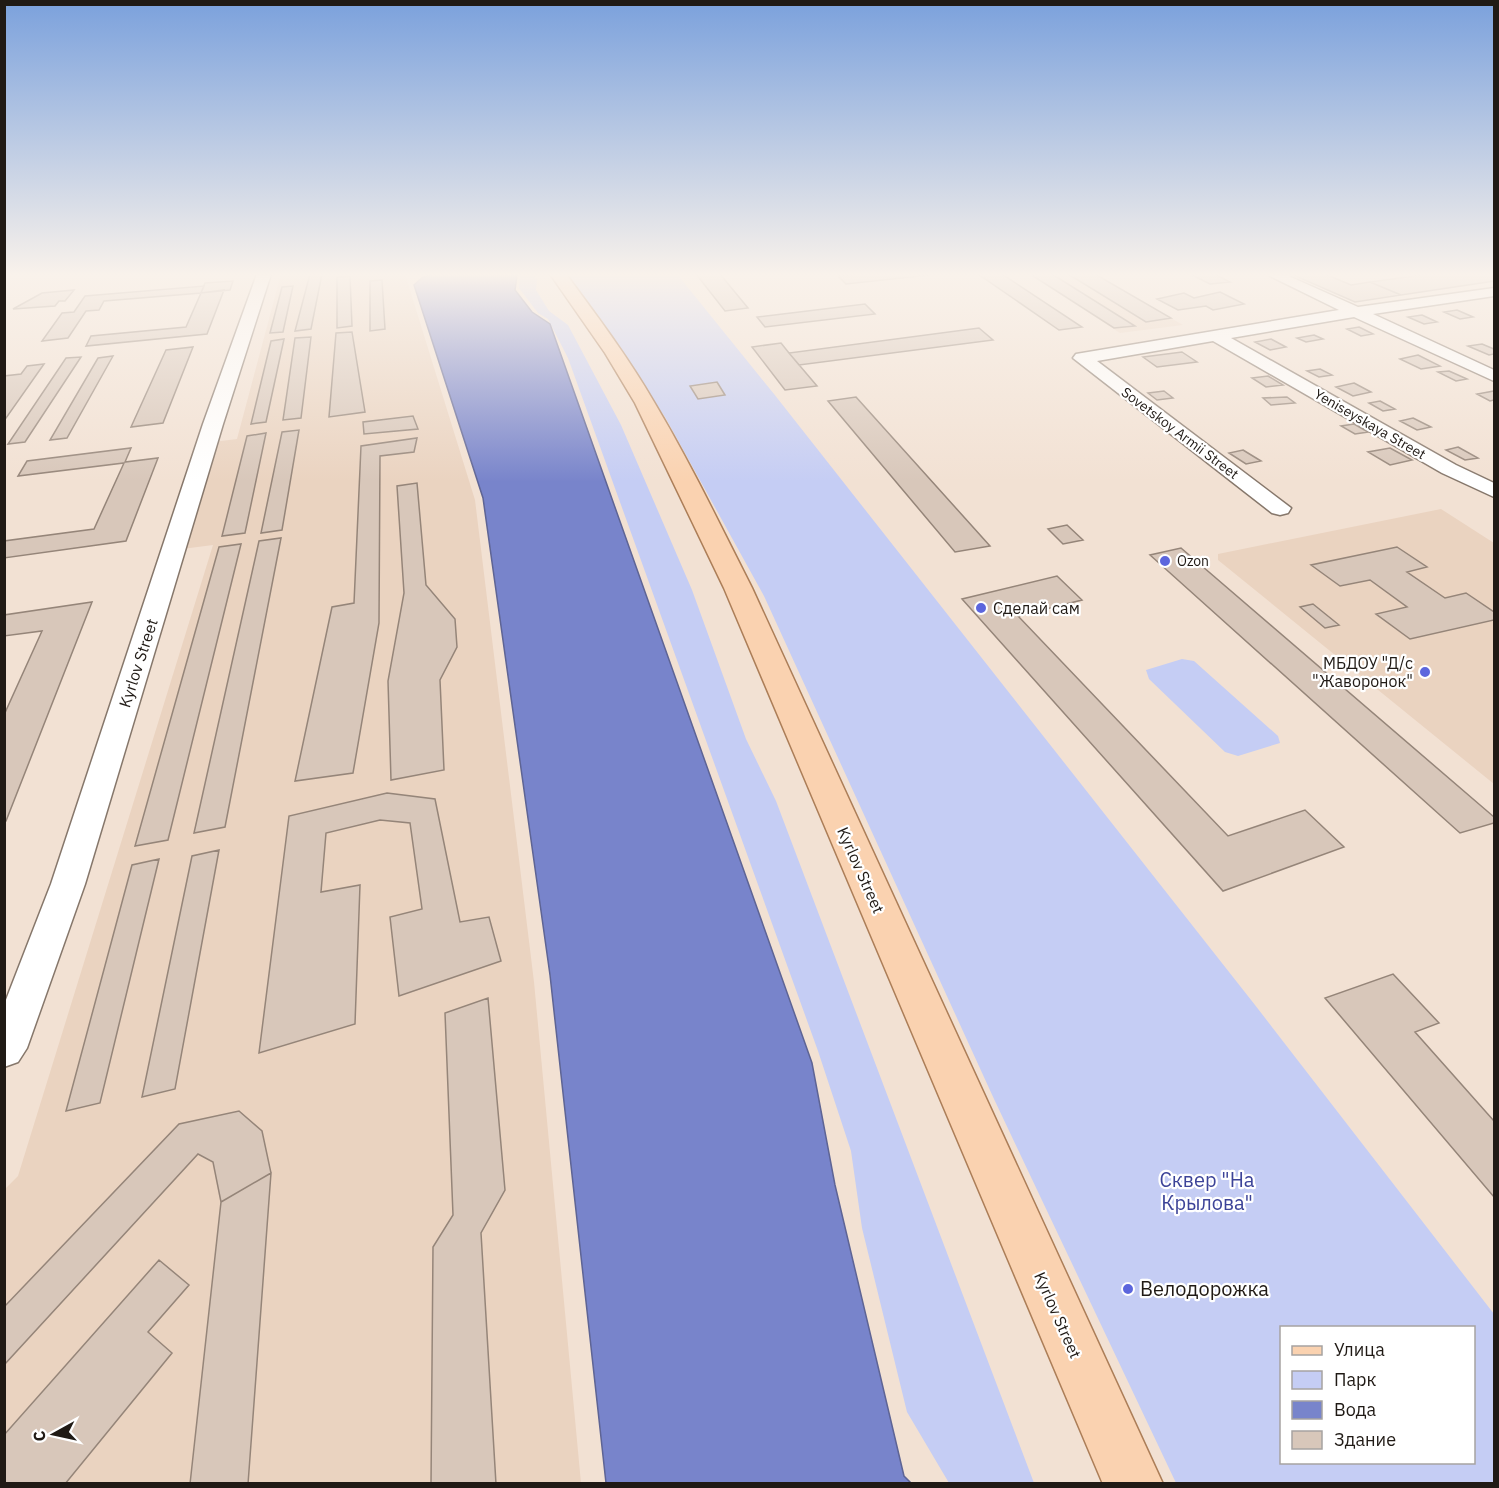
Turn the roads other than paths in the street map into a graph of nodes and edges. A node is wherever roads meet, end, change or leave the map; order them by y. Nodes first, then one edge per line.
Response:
1 (240, 343) edge
2 (607, 343) edge
3 (1171, 343) edge
4 (1229, 343) edge
5 (1425, 343) edge
6 (1494, 376) edge
7 (1494, 491) edge
8 (1280, 508) dead end
9 (4, 1048) edge
10 (1133, 1484) edge

1 - 9 street, Kyrlov Street
2 - 10 main road, Kyrlov Street
3 - 8 street, Sovetskoy Armii Street
4 - 7 street, Yeniseyskaya Street
5 - 6 street

